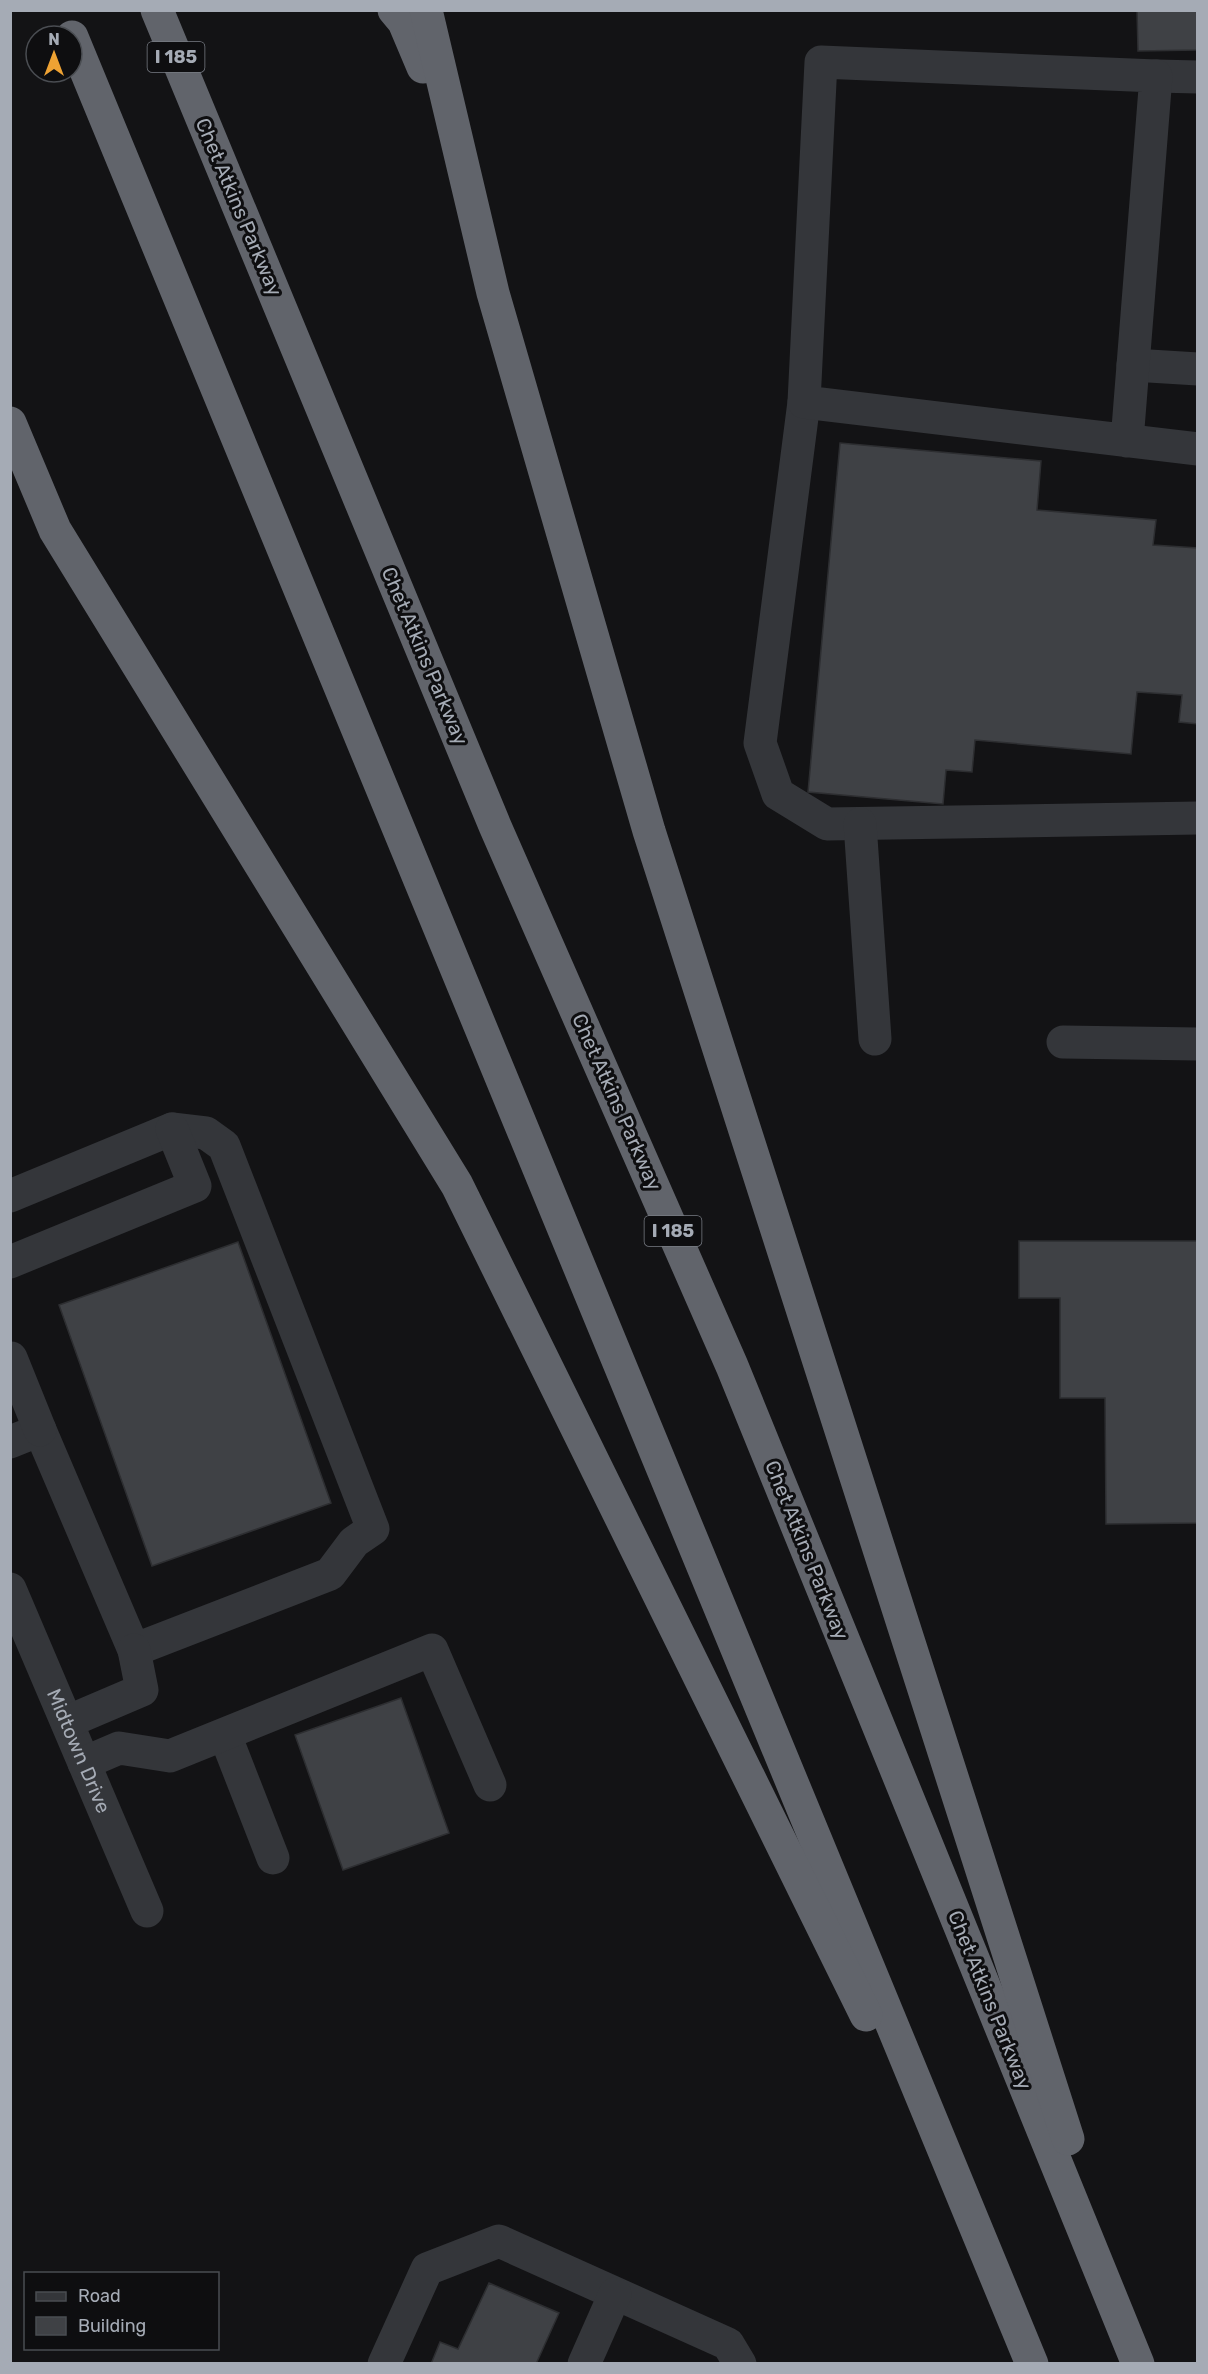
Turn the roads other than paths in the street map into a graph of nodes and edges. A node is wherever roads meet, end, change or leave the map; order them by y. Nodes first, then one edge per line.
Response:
1 (61, 10) edge
2 (157, 10) edge
3 (394, 10) edge
4 (426, 10) edge
5 (67, 24) edge
6 (84, 65) edge
7 (1156, 76) junction
8 (1197, 77) edge
9 (459, 154) junction
10 (1133, 365) junction
11 (1197, 369) edge
12 (804, 402) junction
13 (10, 423) edge
14 (1127, 441) junction
15 (1197, 449) edge
16 (1197, 818) edge
17 (860, 824) junction
18 (875, 1039) dead end
19 (1064, 1042) dead end
20 (1197, 1044) edge
21 (172, 1129) junction
22 (10, 1196) edge
23 (10, 1263) edge
24 (11, 1358) edge
25 (40, 1430) junction
26 (10, 1442) edge
27 (10, 1589) edge
28 (134, 1650) junction
29 (67, 1722) junction
30 (225, 1735) junction
31 (84, 1763) junction
32 (490, 1785) dead end
33 (273, 1858) dead end
34 (147, 1911) dead end
35 (1001, 2291) junction
36 (615, 2294) junction
37 (384, 2364) edge
38 (584, 2364) edge
39 (740, 2364) edge
40 (1032, 2364) edge
41 (1139, 2364) edge

1 - 5 highway
2 - 41 highway, Chet Atkins Parkway / I 185
3 - 9 highway
4 - 9 highway
6 - 35 highway
7 - 8 street
7 - 10 street
7 - 12 street
9 - 41 highway
10 - 11 street
10 - 14 street
12 - 14 street
12 - 17 street
13 - 35 highway
14 - 15 street
16 - 17 street
17 - 18 street
19 - 20 street
21 - 22 street
21 - 23 street
21 - 28 street
24 - 25 street
25 - 26 street
25 - 28 street
27 - 29 street, Midtown Drive
28 - 29 street
29 - 31 street, Midtown Drive
30 - 31 street
30 - 32 street
30 - 33 street
31 - 34 street, Midtown Drive
35 - 40 highway
36 - 37 street
36 - 38 street
36 - 39 street

